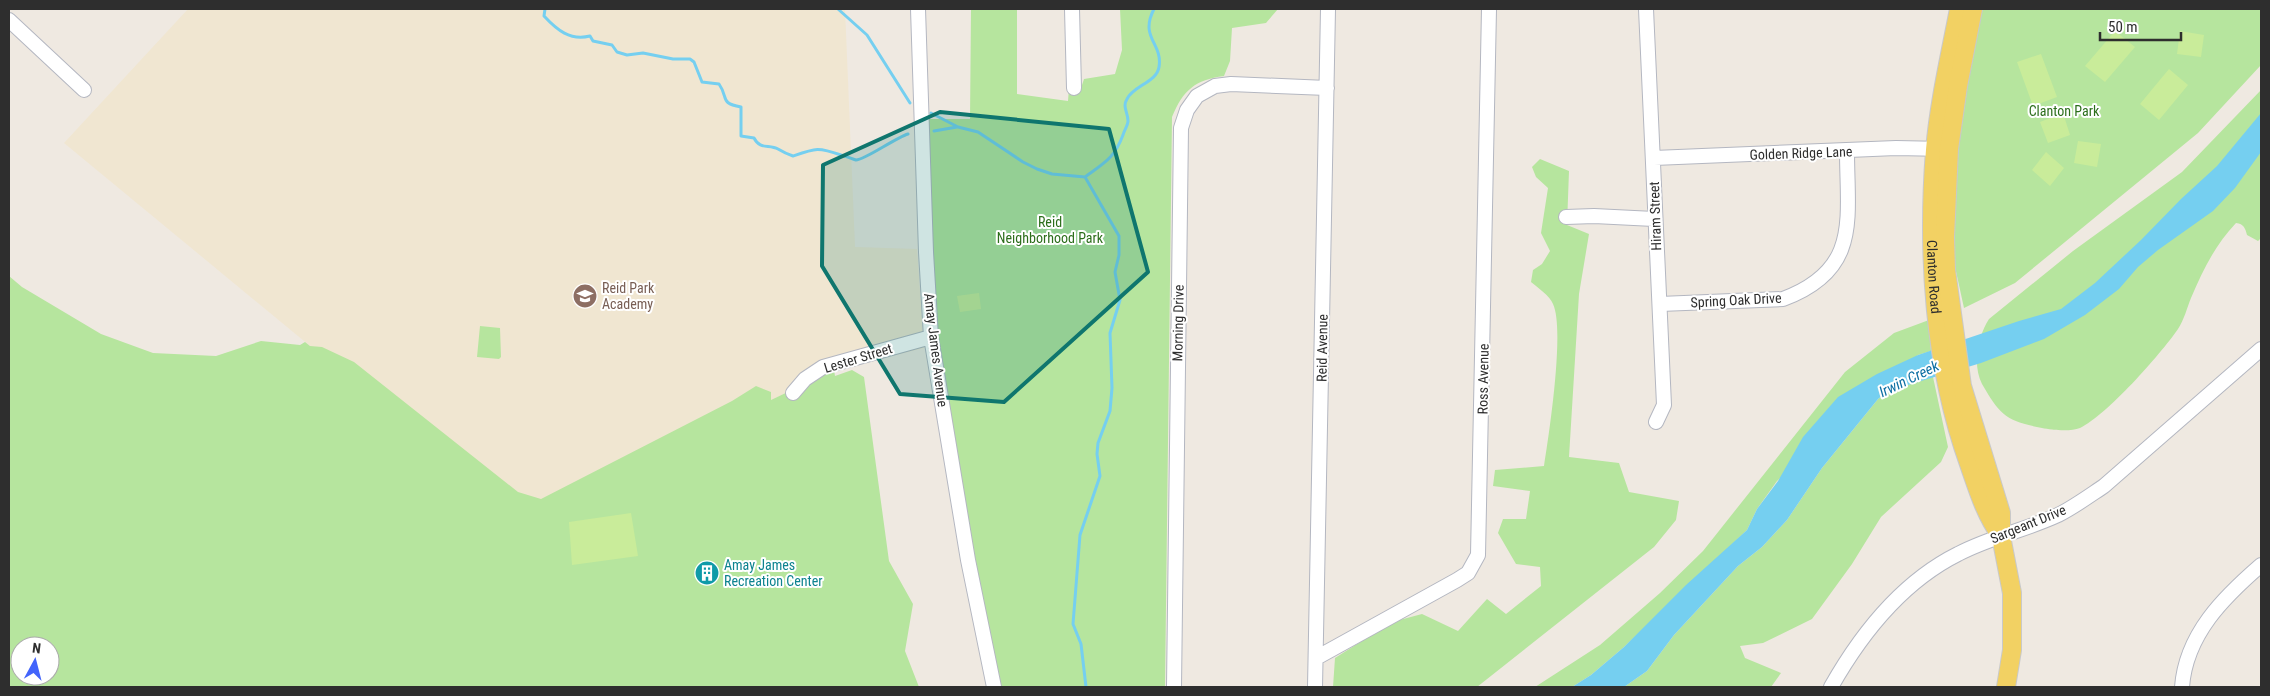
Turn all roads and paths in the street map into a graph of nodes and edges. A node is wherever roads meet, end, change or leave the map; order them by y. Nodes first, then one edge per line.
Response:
1 (918, 9) edge
2 (1072, 9) edge
3 (1328, 9) edge
4 (1489, 9) edge
5 (1646, 9) edge
6 (1959, 9) edge
7 (1973, 9) edge
8 (9, 20) edge
9 (1074, 88) dead end
10 (1327, 88) junction
11 (84, 90) dead end
12 (1942, 149) junction
13 (1847, 151) junction
14 (1654, 158) junction
15 (1566, 216) dead end
16 (1654, 219) junction
17 (1660, 304) junction
18 (931, 337) junction
19 (2261, 349) edge
20 (794, 393) dead end
21 (1656, 422) dead end
22 (2001, 536) junction
23 (2259, 572) edge
24 (1316, 658) junction
25 (994, 687) edge
26 (1174, 687) edge
27 (1315, 687) edge
28 (1831, 687) edge
29 (2006, 687) edge
30 (2182, 687) edge

1 - 18 street, Amay James Avenue
2 - 9 street
3 - 10 street, Reid Avenue
4 - 24 street, Ross Avenue
5 - 14 street, Hiram Street
6 - 12 main road, Clanton Road
7 - 12 main road, Clanton Road
8 - 11 street
10 - 24 street, Reid Avenue
10 - 26 street, Morning Drive
12 - 13 street, Golden Ridge Lane
12 - 22 main road, Clanton Road
13 - 14 street, Golden Ridge Lane
13 - 17 street, Spring Oak Drive
14 - 16 street, Hiram Street
15 - 16 street
16 - 17 street, Hiram Street
17 - 21 street, Hiram Street
18 - 20 street, Lester Street
18 - 25 street, Amay James Avenue
19 - 22 street, Sargeant Drive
22 - 28 street, Sargeant Drive
22 - 29 main road, Clanton Road
23 - 30 street
24 - 27 street, Reid Avenue

